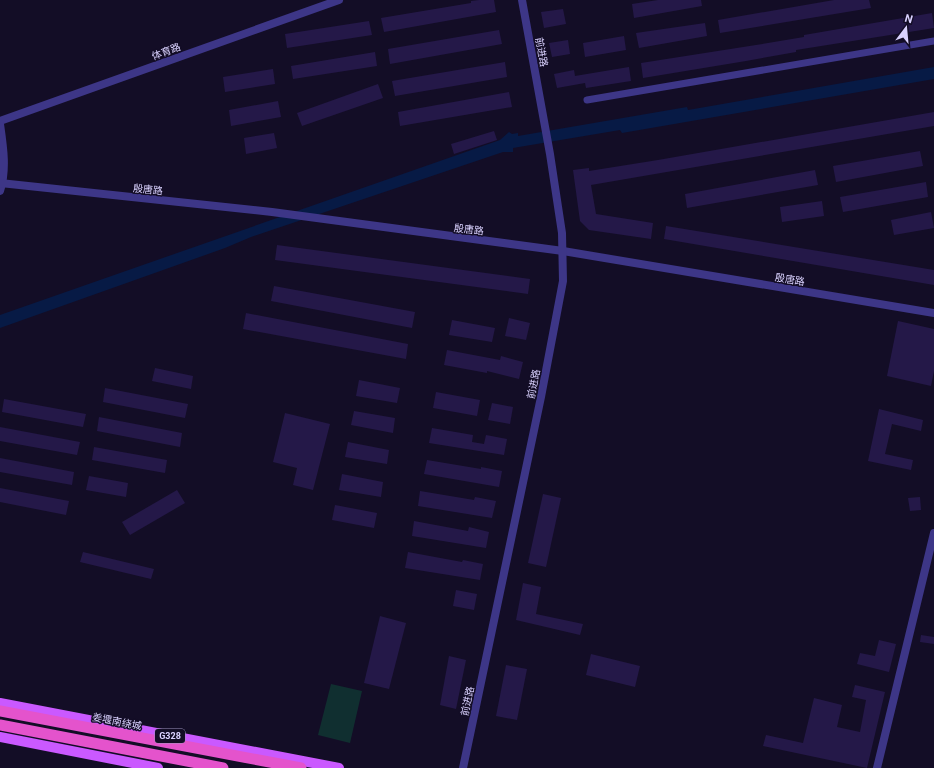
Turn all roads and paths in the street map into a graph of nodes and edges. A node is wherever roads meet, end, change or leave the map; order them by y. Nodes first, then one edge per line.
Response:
1 (339, 0) edge
2 (522, 0) edge
3 (934, 41) edge
4 (587, 100) dead end
5 (0, 123) edge
6 (1, 186) edge
7 (563, 251) junction
8 (934, 313) edge
9 (934, 533) edge
10 (0, 703) edge
11 (0, 711) edge
12 (0, 725) edge
13 (0, 737) edge
14 (288, 766) junction
15 (158, 768) edge
16 (223, 768) edge
17 (301, 768) edge
18 (305, 768) edge
19 (339, 768) edge
20 (463, 768) edge
21 (877, 768) edge

1 - 5 street, 体育路
2 - 7 street, 前进路
3 - 4 street
5 - 6 street
6 - 7 street, 殷唐路
7 - 8 street, 殷唐路
7 - 20 street, 前进路
9 - 21 street
10 - 19 main road, G328 / G328
11 - 14 highway, 姜堰南绕城
12 - 16 highway
13 - 15 main road
14 - 17 highway, 姜堰南绕城
14 - 18 highway

